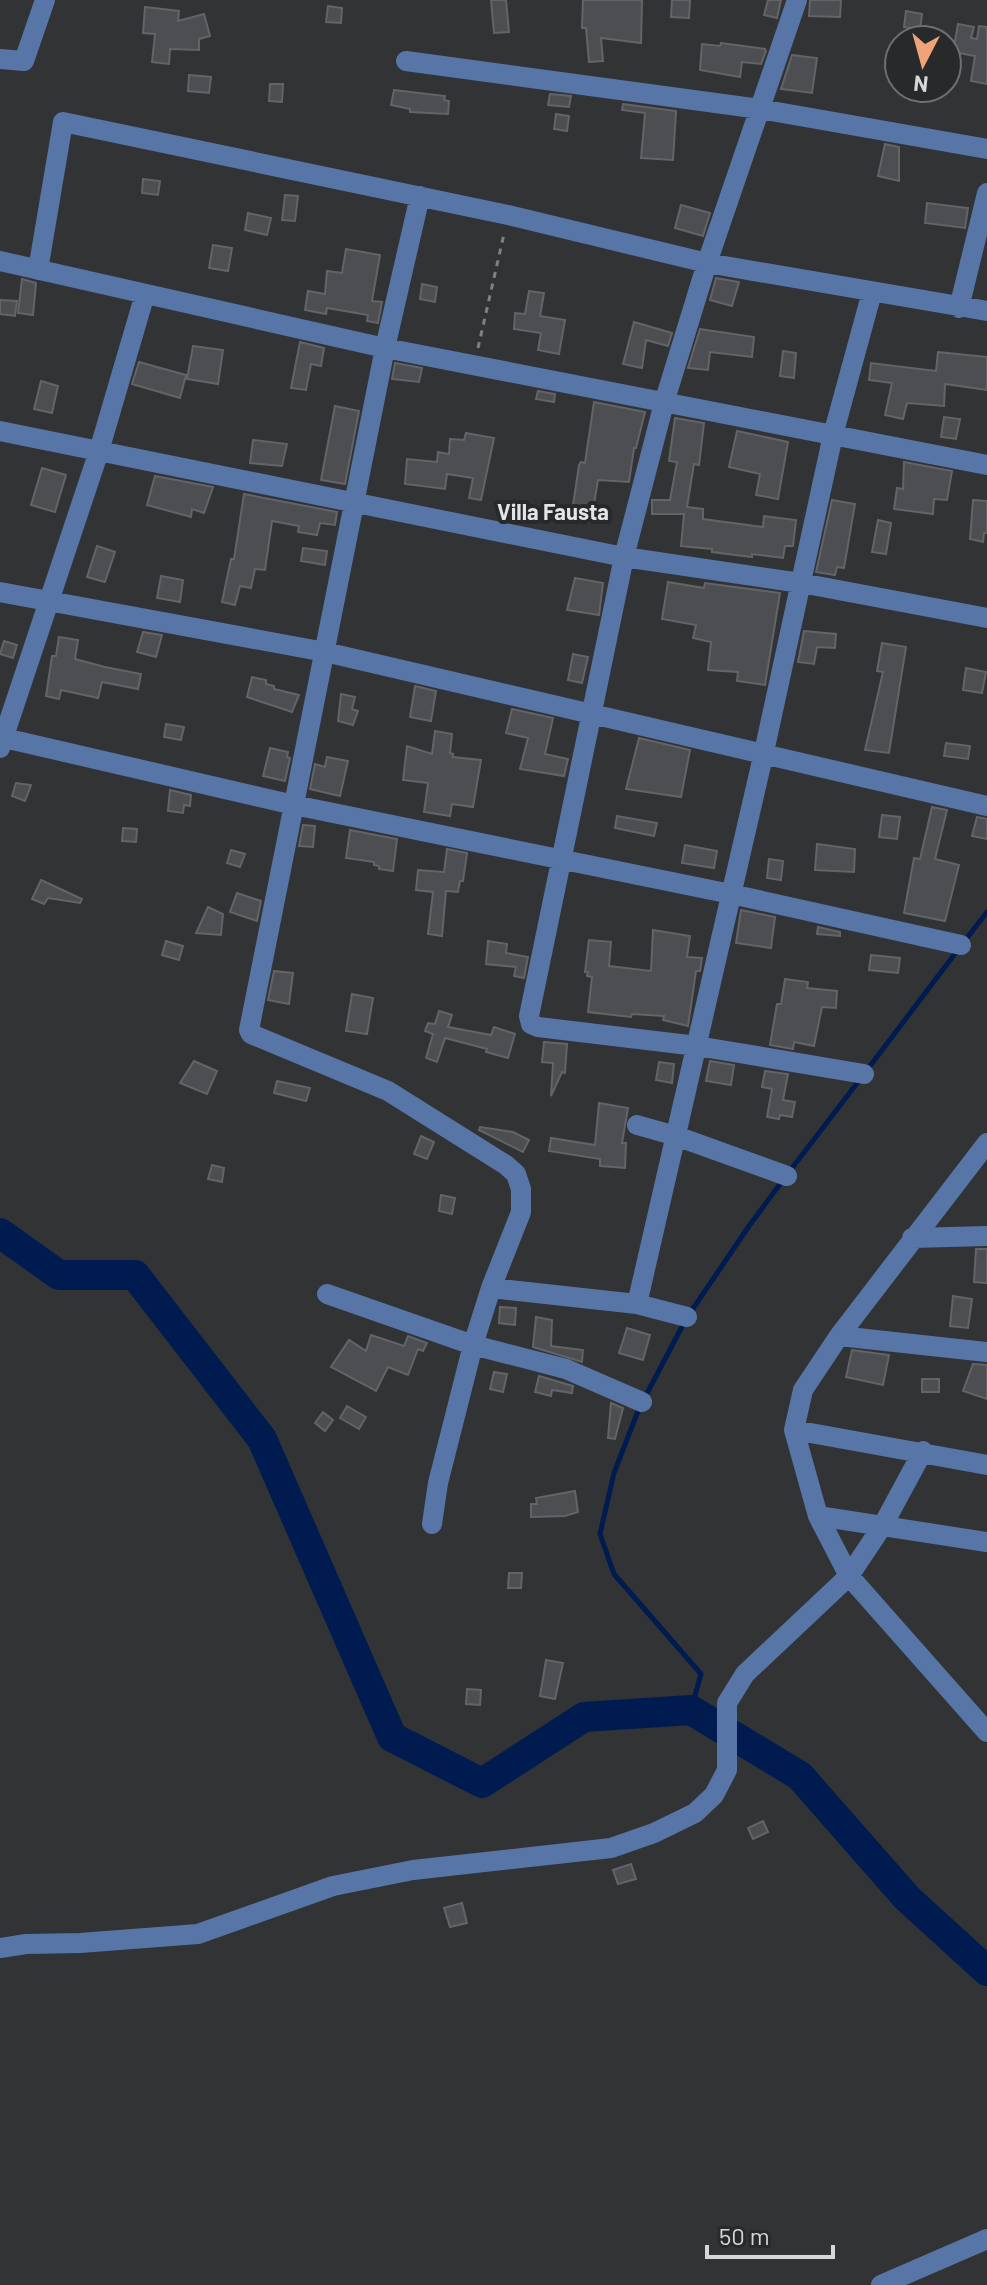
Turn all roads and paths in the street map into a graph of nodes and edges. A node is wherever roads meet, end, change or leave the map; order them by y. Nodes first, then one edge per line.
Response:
1 (45, 0) edge
2 (797, 0) edge
3 (0, 59) edge
4 (406, 61) dead end
5 (760, 109) junction
6 (987, 149) edge
7 (987, 193) edge
8 (420, 196) junction
9 (508, 215) junction
10 (0, 261) edge
11 (707, 263) junction
12 (38, 270) junction
13 (872, 292) junction
14 (145, 294) junction
15 (959, 308) junction
16 (987, 311) edge
17 (385, 348) junction
18 (474, 366) junction
19 (664, 403) junction
20 (0, 431) edge
21 (833, 435) junction
22 (99, 451) junction
23 (987, 465) edge
24 (355, 501) junction
25 (624, 557) junction
26 (801, 583) junction
27 (0, 592) edge
28 (50, 601) junction
29 (987, 618) edge
30 (325, 652) junction
31 (593, 713) junction
32 (1, 741) edge
33 (764, 752) junction
34 (294, 805) junction
35 (987, 806) edge
36 (563, 859) junction
37 (731, 894) junction
38 (961, 945) dead end
39 (697, 1046) junction
40 (864, 1074) dead end
41 (637, 1125) dead end
42 (676, 1136) junction
43 (987, 1143) edge
44 (787, 1176) dead end
45 (987, 1236) edge
46 (912, 1238) junction
47 (491, 1288) junction
48 (327, 1294) dead end
49 (637, 1304) junction
50 (687, 1317) dead end
51 (839, 1336) junction
52 (473, 1345) junction
53 (987, 1352) edge
54 (642, 1402) dead end
55 (794, 1430) junction
56 (923, 1451) junction
57 (987, 1465) edge
58 (818, 1516) junction
59 (432, 1524) dead end
60 (883, 1525) junction
61 (987, 1542) edge
62 (849, 1576) junction
63 (985, 1727) edge
64 (0, 1948) edge
65 (987, 2239) edge
66 (881, 2285) edge

1 - 3 street
2 - 5 street
4 - 5 street
5 - 6 street
5 - 11 street
7 - 15 street
8 - 9 street
8 - 12 street
8 - 17 street
9 - 11 street
9 - 18 path
10 - 12 street
11 - 13 street
11 - 19 street
12 - 14 street
13 - 15 street
13 - 21 street
14 - 17 street
14 - 22 street
15 - 16 street
17 - 18 street
17 - 24 street
18 - 19 street
19 - 21 street
19 - 25 street
20 - 22 street
21 - 23 street
21 - 26 street
22 - 24 street
22 - 28 street
24 - 25 street
24 - 30 street
25 - 26 street
25 - 31 street
26 - 29 street
26 - 33 street
27 - 28 street
28 - 30 street
28 - 32 street
30 - 31 street
30 - 34 street
31 - 33 street
31 - 36 street
32 - 34 street
33 - 35 street
33 - 37 street
34 - 36 street
34 - 47 street
36 - 37 street
36 - 39 street
37 - 38 street
37 - 39 street
39 - 40 street
39 - 42 street
41 - 42 street
42 - 44 street
42 - 49 street
43 - 46 street
45 - 46 street
46 - 51 street
47 - 49 street
47 - 52 street
48 - 52 street
49 - 50 street
51 - 53 street
51 - 55 street
52 - 54 street
52 - 59 street
55 - 56 street
55 - 58 street
56 - 57 street
56 - 60 street
58 - 60 street
58 - 62 street
60 - 61 street
60 - 62 street
62 - 63 street
62 - 64 street
65 - 66 street

